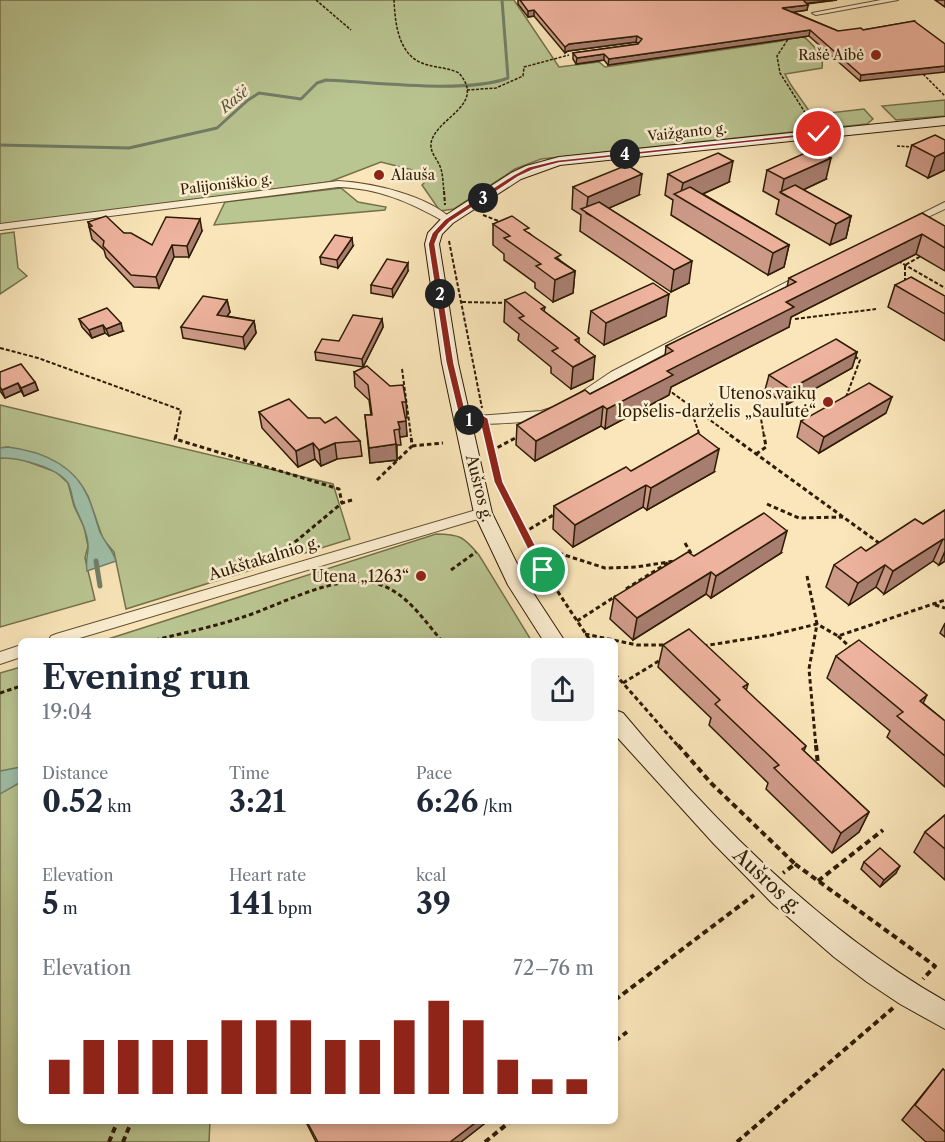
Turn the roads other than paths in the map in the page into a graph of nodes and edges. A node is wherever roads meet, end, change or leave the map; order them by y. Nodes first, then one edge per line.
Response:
1 (894, 0) edge
2 (816, 13) road end
3 (945, 121) edge
4 (945, 205) edge
5 (448, 220) junction
6 (0, 227) edge
7 (898, 228) edge
8 (808, 273) edge
9 (464, 421) junction
10 (483, 513) junction
11 (63, 638) edge
12 (553, 638) edge
13 (18, 652) edge
14 (0, 658) edge
15 (618, 723) edge
16 (945, 1016) edge

1 - 2 street
3 - 5 street, Vaižganto g.
4 - 7 street
5 - 6 street, Palijoniškio g.
5 - 9 street, Aušros g.
8 - 9 street
9 - 10 street, Aušros g.
10 - 11 street, Aukštakalnio g.
10 - 12 street, Aušros g.
13 - 14 street
15 - 16 street, Aušros g.

